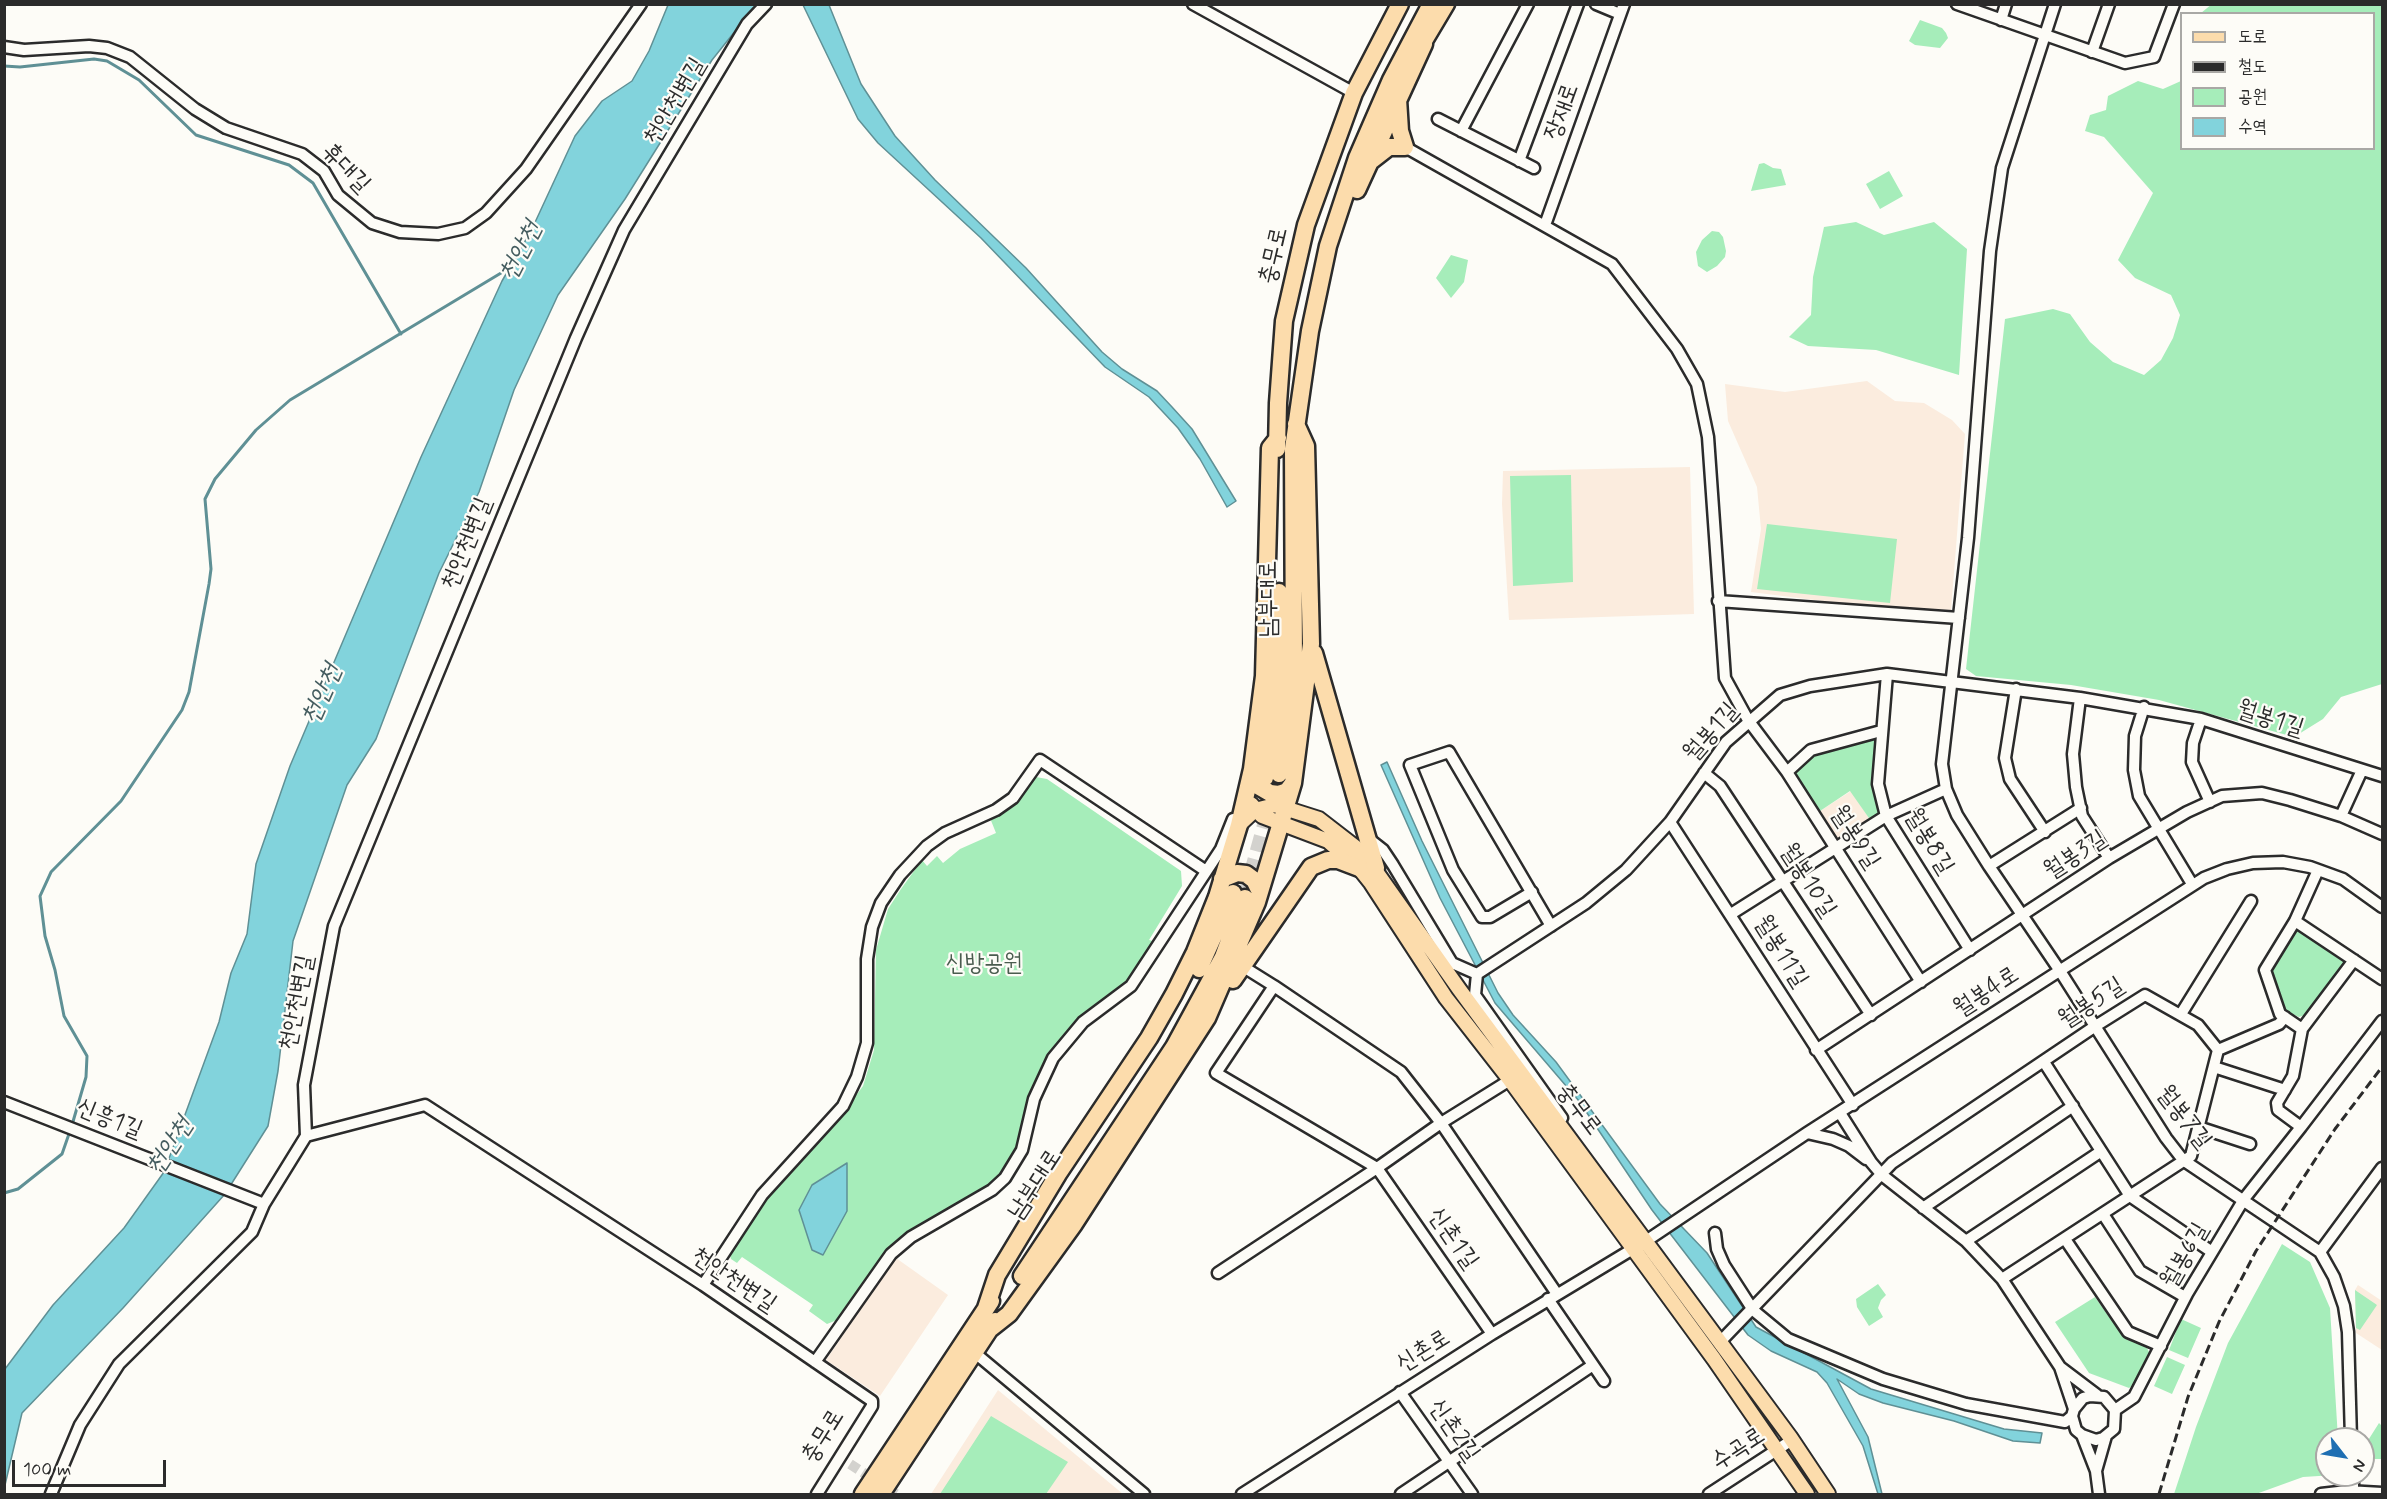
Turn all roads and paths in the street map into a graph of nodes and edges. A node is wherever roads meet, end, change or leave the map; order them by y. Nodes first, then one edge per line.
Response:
1 (641, 4) edge
2 (766, 4) edge
3 (1193, 4) edge
4 (1431, 4) edge
5 (1446, 4) edge
6 (1528, 4) edge
7 (1578, 4) edge
8 (1596, 4) edge
9 (1957, 4) edge
10 (2006, 4) edge
11 (2055, 4) edge
12 (2109, 4) edge
13 (2174, 4) edge
14 (1397, 7) edge
15 (1622, 9) edge
16 (2001, 20) junction
17 (2044, 36) junction
18 (1424, 44) junction
19 (4, 47) edge
20 (2092, 52) junction
21 (1390, 80) junction
22 (1354, 93) junction
23 (1398, 98) junction
24 (1438, 119) dead end
25 (1461, 131) junction
26 (1405, 147) junction
27 (1519, 161) junction
28 (1367, 166) junction
29 (1534, 168) dead end
30 (1545, 225) junction
31 (1328, 246) junction
32 (1296, 424) junction
33 (1278, 438) junction
34 (1718, 601) junction
35 (1959, 618) junction
36 (1311, 644) junction
37 (1265, 654) junction
38 (1887, 674) junction
39 (1952, 681) junction
40 (2016, 689) junction
41 (2080, 698) junction
42 (2144, 707) junction
43 (2201, 719) junction
44 (1748, 720) junction
45 (1881, 731) junction
46 (2362, 770) junction
47 (1787, 772) junction
48 (1704, 773) junction
49 (1272, 776) junction
50 (2382, 776) edge
51 (1946, 789) junction
52 (1247, 794) junction
53 (2210, 802) junction
54 (2081, 808) junction
55 (1255, 810) junction
56 (1285, 816) junction
57 (1886, 816) junction
58 (2341, 816) junction
59 (1670, 822) junction
60 (1239, 825) junction
61 (2158, 829) junction
62 (2045, 832) junction
63 (2382, 834) edge
64 (1367, 838) junction
65 (1835, 847) junction
66 (1221, 849) junction
67 (2109, 858) junction
68 (1989, 866) junction
69 (1359, 868) junction
70 (1376, 868) junction
71 (2318, 870) junction
72 (1206, 871) junction
73 (1222, 879) junction
74 (1781, 880) junction
75 (2192, 884) junction
76 (1532, 892) junction
77 (1246, 895) junction
78 (2251, 901) dead end
79 (2382, 907) edge
80 (1731, 914) junction
81 (2023, 915) junction
82 (2295, 921) junction
83 (1551, 926) junction
84 (1970, 950) junction
85 (2354, 960) junction
86 (1242, 966) junction
87 (2060, 971) junction
88 (1477, 974) junction
89 (2382, 979) edge
90 (1921, 982) junction
91 (1274, 986) junction
92 (2181, 1014) junction
93 (1871, 1015) junction
94 (2285, 1017) junction
95 (1207, 1018) junction
96 (2382, 1021) edge
97 (2094, 1027) junction
98 (2302, 1029) junction
99 (1816, 1050) junction
100 (2218, 1050) junction
101 (2044, 1062) junction
102 (2214, 1067) junction
103 (1510, 1080) junction
104 (2285, 1090) junction
105 (4, 1102) edge
106 (1853, 1105) junction
107 (2073, 1106) junction
108 (1840, 1113) junction
109 (1441, 1123) junction
110 (2301, 1126) junction
111 (2198, 1127) junction
112 (1807, 1133) junction
113 (306, 1136) junction
114 (2250, 1144) dead end
115 (2100, 1152) junction
116 (1585, 1159) junction
117 (2183, 1160) junction
118 (1871, 1162) junction
119 (1377, 1168) junction
120 (2382, 1168) edge
121 (1882, 1175) junction
122 (2130, 1196) junction
123 (2244, 1199) junction
124 (264, 1204) junction
125 (1923, 1208) junction
126 (2103, 1214) junction
127 (1715, 1233) dead end
128 (2065, 1239) junction
129 (1646, 1241) junction
130 (1966, 1241) junction
131 (1632, 1248) junction
132 (2320, 1251) junction
133 (2212, 1252) junction
134 (1218, 1273) dead end
135 (2002, 1279) junction
136 (703, 1285) junction
137 (1553, 1297) junction
138 (2185, 1297) junction
139 (986, 1308) junction
140 (1751, 1311) junction
141 (990, 1329) junction
142 (1492, 1334) junction
143 (1719, 1342) junction
144 (2161, 1346) junction
145 (975, 1353) junction
146 (815, 1362) junction
147 (1593, 1365) junction
148 (2060, 1367) junction
149 (1604, 1381) dead end
150 (1400, 1392) junction
151 (2097, 1395) junction
152 (872, 1406) joint
153 (2115, 1410) junction
154 (2070, 1416) junction
155 (2351, 1427) edge
156 (2079, 1433) junction
157 (2106, 1436) junction
158 (1792, 1440) junction
159 (1779, 1450) junction
160 (839, 1458) junction
161 (1449, 1462) junction
162 (850, 1464) tunnel mouth
163 (2096, 1471) junction
164 (2353, 1487) edge
165 (2353, 1491) junction
166 (2382, 1493) edge
167 (51, 1494) edge
168 (817, 1494) edge
169 (863, 1494) edge
170 (881, 1494) edge
171 (1144, 1494) edge
172 (1242, 1494) edge
173 (1401, 1494) edge
174 (1472, 1494) edge
175 (1709, 1494) edge
176 (1808, 1494) edge
177 (1828, 1494) edge
178 (2099, 1494) edge
179 (2321, 1494) edge

1 - 19 street, 휴대길
2 - 113 street, 천안천변길
3 - 22 street
4 - 21 highway, 충무로
5 - 18 highway
6 - 25 street
7 - 27 street, 장재로
8 - 15 street, 장재로
9 - 16 street
10 - 16 street
11 - 17 street
12 - 20 street
13 - 20 street
14 - 22 highway, 충무로
15 - 30 street, 장재로
16 - 17 street
17 - 20 street
17 - 35 street, 월봉7길
18 - 21 highway
18 - 23 highway
21 - 31 highway, 충무로
22 - 33 highway, 충무로
23 - 26 highway
23 - 28 highway
24 - 25 street
25 - 27 street
26 - 28 highway
26 - 30 street, 월봉9길
27 - 29 street
28 - 31 highway
30 - 34 street, 월봉9길
31 - 32 highway, 충무로
32 - 36 highway
32 - 49 highway, 남부대로
33 - 37 highway
33 - 49 highway, 남부대로
34 - 35 street
34 - 44 street, 월봉9길
35 - 39 street, 월봉7길
36 - 49 highway
36 - 64 highway
37 - 49 highway
37 - 66 street
38 - 39 street, 월봉1길
38 - 44 street, 월봉1길
38 - 45 street, 월봉8길
39 - 40 street, 월봉1길
39 - 51 street, 월봉7길
40 - 41 street, 월봉1길
40 - 62 street
41 - 42 street, 월봉1길
41 - 54 street
42 - 43 street, 월봉1길
42 - 61 street
43 - 46 street, 월봉1길
43 - 53 street
44 - 47 street, 월봉9길
44 - 48 street, 월봉1길
45 - 47 street
45 - 57 street, 월봉8길
46 - 50 street, 월봉1길
46 - 58 street
47 - 65 street, 월봉9길
48 - 59 street, 월봉1길
48 - 74 street, 월봉10길
49 - 52 highway
49 - 56 highway
51 - 57 street
51 - 68 street, 월봉7길
52 - 55 main road
52 - 60 highway
53 - 58 street, 월봉3길
53 - 61 street, 월봉3길
54 - 62 street
54 - 67 street
55 - 56 main road, 충무로
55 - 60 main road
56 - 69 main road, 충무로
56 - 70 main road, 충무로
56 - 77 highway
57 - 65 street
57 - 84 street, 월봉8길
58 - 63 street, 월봉3길
59 - 80 street, 월봉11길
59 - 83 street, 월봉1길
60 - 66 street
60 - 73 highway
61 - 67 street, 월봉3길
61 - 75 street
62 - 68 street
64 - 70 highway
64 - 88 street
65 - 74 street
65 - 90 street, 월봉9길
66 - 72 street
67 - 81 street, 월봉3길
68 - 81 street, 월봉7길
69 - 86 highway
69 - 103 main road, 충무로
70 - 116 main road, 충무로
71 - 75 street, 월봉4로
71 - 79 street, 월봉4로
71 - 82 street
72 - 136 street
72 - 146 street
73 - 77 highway
73 - 139 highway
74 - 80 street
74 - 93 street, 월봉10길
75 - 87 street, 월봉4로
76 - 76 street
76 - 83 street
77 - 95 highway
77 - 139 highway, 남부대로
77 - 141 highway, 남부대로
78 - 92 street
80 - 99 street, 월봉11길
81 - 84 street, 월봉3길
81 - 87 street, 월봉7길
82 - 85 street
82 - 94 street
83 - 88 street, 월봉1길
84 - 90 street, 월봉3길
85 - 89 street
85 - 98 street
86 - 91 street
86 - 95 highway
87 - 97 street, 월봉7길
87 - 106 street, 월봉4로
88 - 116 street
90 - 93 street, 월봉3길
91 - 109 street
91 - 119 street, 신촌1길
92 - 97 street, 월봉5길
92 - 100 street, 월봉5길
93 - 99 street, 월봉3길
94 - 98 street
94 - 100 street
95 - 141 highway
96 - 110 street, 월봉6길
97 - 101 street, 월봉5길
97 - 117 street, 월봉7길
98 - 104 street
99 - 106 street, 월봉11길
100 - 102 street
101 - 107 street
101 - 121 street, 월봉5길
102 - 104 street
102 - 111 street
103 - 109 street
103 - 131 main road, 충무로
104 - 110 street
105 - 124 street, 신흥1길
106 - 108 street, 월봉4로
107 - 115 street
107 - 125 street
108 - 112 street, 월봉4로
108 - 118 street
109 - 119 street
109 - 137 street
110 - 123 street, 월봉6길
111 - 114 street
111 - 117 street
112 - 118 street
112 - 129 street, 월봉4로
113 - 124 street
113 - 136 street, 천안천변길
115 - 122 street
115 - 130 street
116 - 129 main road, 충무로
117 - 122 street
117 - 123 street, 월봉7길
118 - 121 street
119 - 134 street
119 - 142 street, 신촌1길
120 - 132 street
121 - 125 street
121 - 140 street, 월봉5길
122 - 126 street
122 - 133 street
123 - 132 street, 월봉7길
123 - 133 street, 월봉6길
124 - 167 street
125 - 130 street
126 - 128 street
126 - 138 street
127 - 140 street
128 - 135 street
128 - 144 street
129 - 131 street, 월봉4로
129 - 143 main road, 충무로
130 - 135 street
131 - 137 street, 신촌로
131 - 159 main road, 충무로
132 - 155 street, 월봉7길
133 - 138 street, 월봉6길
135 - 148 street
136 - 146 street, 천안천변길
137 - 142 street, 신촌로
137 - 147 street
138 - 144 street, 월봉6길
139 - 169 highway, 남부대로
140 - 143 street, 월봉5길
140 - 154 street
141 - 145 highway, 남부대로
142 - 150 street, 신촌로
143 - 158 main road, 충무로
144 - 153 street, 월봉6길
145 - 170 highway, 남부대로
145 - 171 street
146 - 152 street, 천안천변길
147 - 149 street
147 - 161 street
148 - 151 street
148 - 154 street
150 - 161 street, 신촌2길
150 - 172 street, 신촌로
151 - 153 street
151 - 154 street
152 - 160 street, 충무로
153 - 157 street
154 - 156 street
156 - 157 street
156 - 163 street
157 - 163 street
158 - 159 street, 수곡로
158 - 177 main road, 충무로
159 - 175 street, 수곡로
159 - 176 main road, 충무로
160 - 162 street
160 - 168 street, 충무로
161 - 173 street
161 - 174 street, 신촌2길
163 - 178 street
164 - 165 street
165 - 166 street
165 - 179 street

